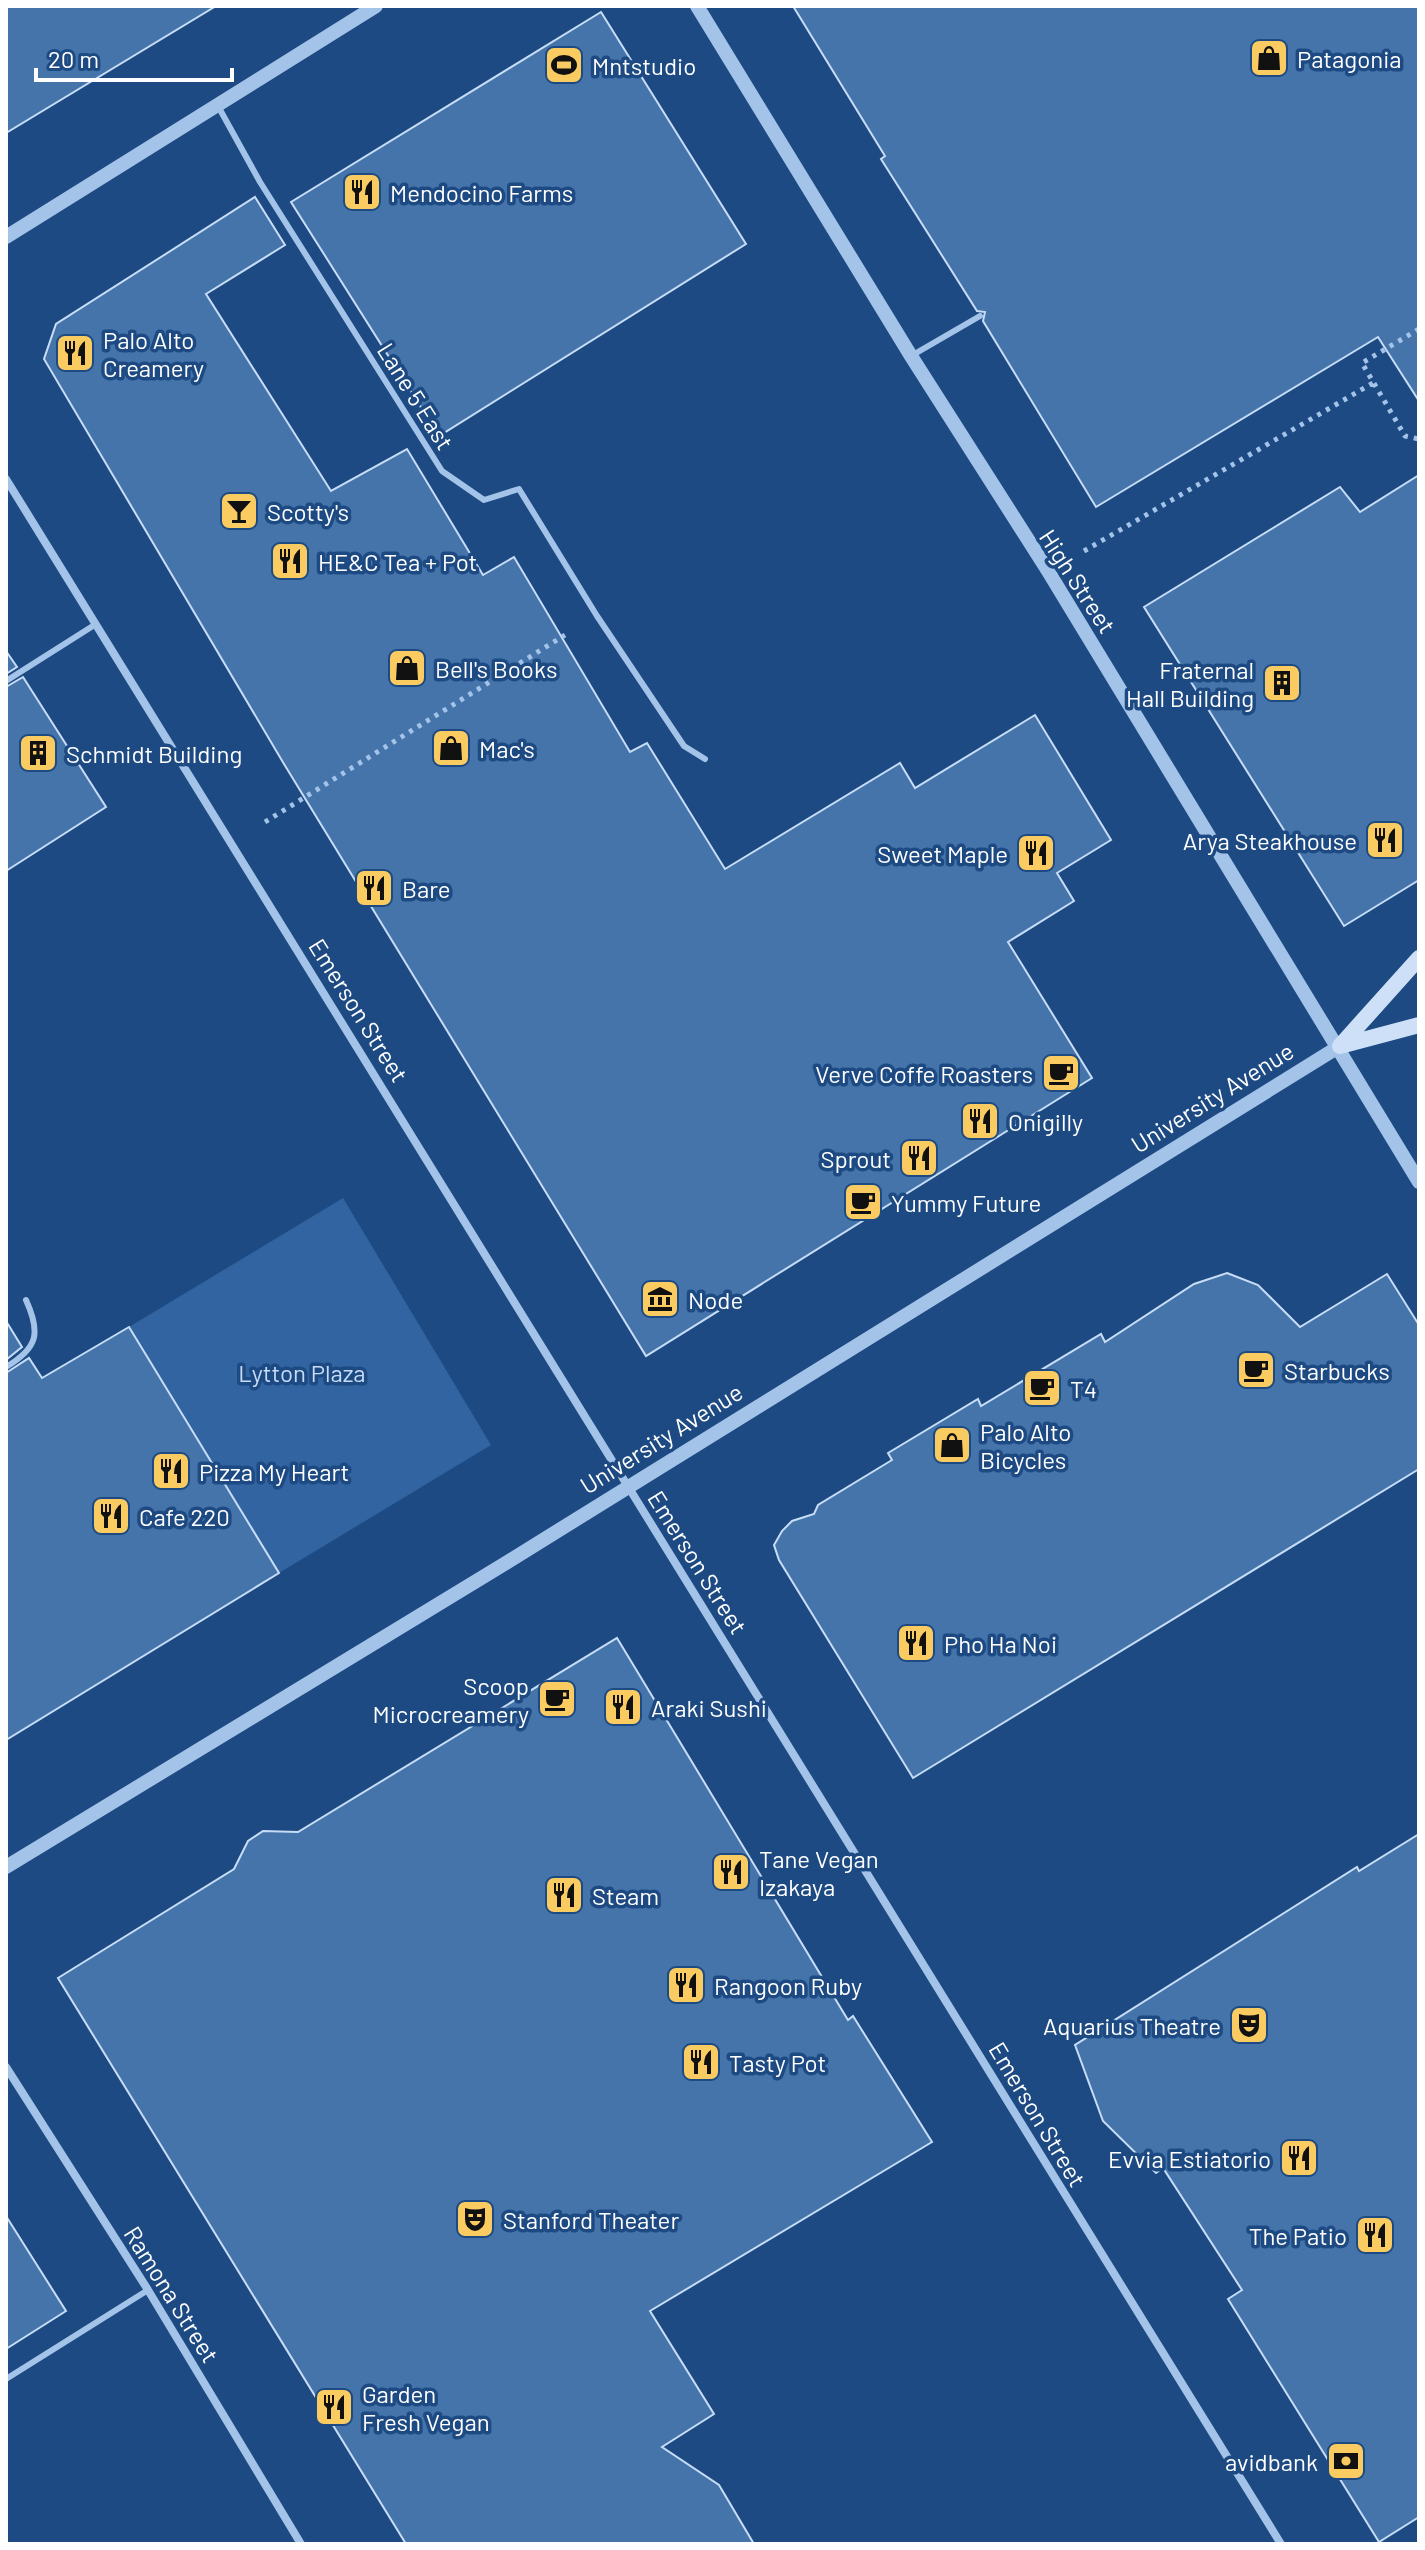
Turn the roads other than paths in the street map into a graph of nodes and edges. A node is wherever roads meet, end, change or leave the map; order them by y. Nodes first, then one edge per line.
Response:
1 (376, 6) edge
2 (697, 6) edge
3 (218, 106) junction
4 (6, 237) edge
5 (980, 316) dead end
6 (911, 356) junction
7 (6, 479) edge
8 (96, 624) junction
9 (6, 681) edge
10 (705, 759) dead end
11 (1419, 958) edge
12 (1419, 1025) edge
13 (1340, 1046) junction
14 (1419, 1182) edge
15 (26, 1300) dead end
16 (6, 1367) edge
17 (628, 1486) junction
18 (6, 1867) edge
19 (6, 2067) edge
20 (148, 2290) junction
21 (6, 2379) edge
22 (301, 2544) edge
23 (1281, 2544) edge

1 - 3 street
2 - 6 street, High Street
3 - 4 street
3 - 10 lane, Lane 5 East
5 - 6 lane
6 - 13 street, High Street
7 - 8 street, Emerson Street
8 - 9 lane
8 - 17 street, Emerson Street
11 - 13 main road, University Avenue
12 - 13 main road, University Avenue
13 - 14 street, High Street
13 - 17 street, University Avenue
15 - 16 lane
17 - 18 street, University Avenue
17 - 23 street, Emerson Street
19 - 20 street, Ramona Street
20 - 21 lane
20 - 22 street, Ramona Street

